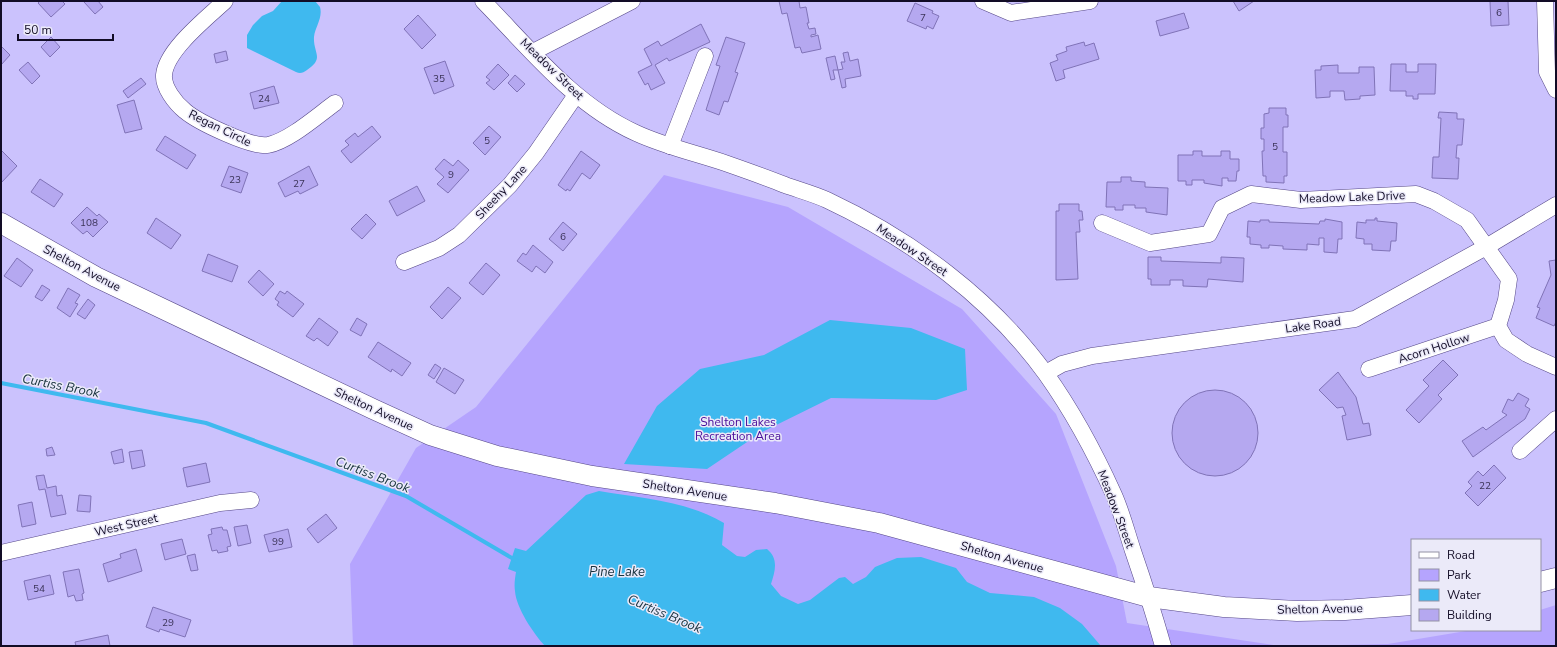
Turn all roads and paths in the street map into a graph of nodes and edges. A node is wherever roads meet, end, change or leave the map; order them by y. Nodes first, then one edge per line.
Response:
1 (225, 1) edge
2 (483, 1) edge
3 (632, 1) edge
4 (983, 1) edge
5 (1090, 1) edge
6 (1545, 1) edge
7 (533, 52) junction
8 (705, 56) dead end
9 (1556, 90) edge
10 (576, 95) junction
11 (335, 103) dead end
12 (670, 146) junction
13 (1556, 205) edge
14 (1, 223) edge
15 (1102, 223) dead end
16 (1486, 247) junction
17 (404, 262) dead end
18 (1498, 326) junction
19 (1556, 367) edge
20 (1369, 369) dead end
21 (1046, 373) junction
22 (1556, 419) edge
23 (1520, 451) dead end
24 (251, 500) dead end
25 (1, 553) edge
26 (1556, 578) edge
27 (1541, 582) edge
28 (1149, 597) junction
29 (1411, 605) edge
30 (1163, 646) edge

1 - 11 street, Regan Circle
2 - 7 street, Meadow Street
3 - 7 street
4 - 5 street
6 - 9 street
7 - 10 street, Meadow Street
8 - 12 street
10 - 12 street, Meadow Street
10 - 17 street, Sheehy Lane
12 - 21 street, Meadow Street
13 - 16 street, Lake Road
14 - 28 main road, Shelton Avenue
15 - 16 street, Meadow Lake Drive
16 - 18 street
16 - 21 street, Lake Road
18 - 19 street
18 - 20 street, Acorn Hollow
21 - 28 street, Meadow Street
22 - 23 street
24 - 25 street, West Street
26 - 27 main road
28 - 29 main road, Shelton Avenue
28 - 30 street, Meadow Street

